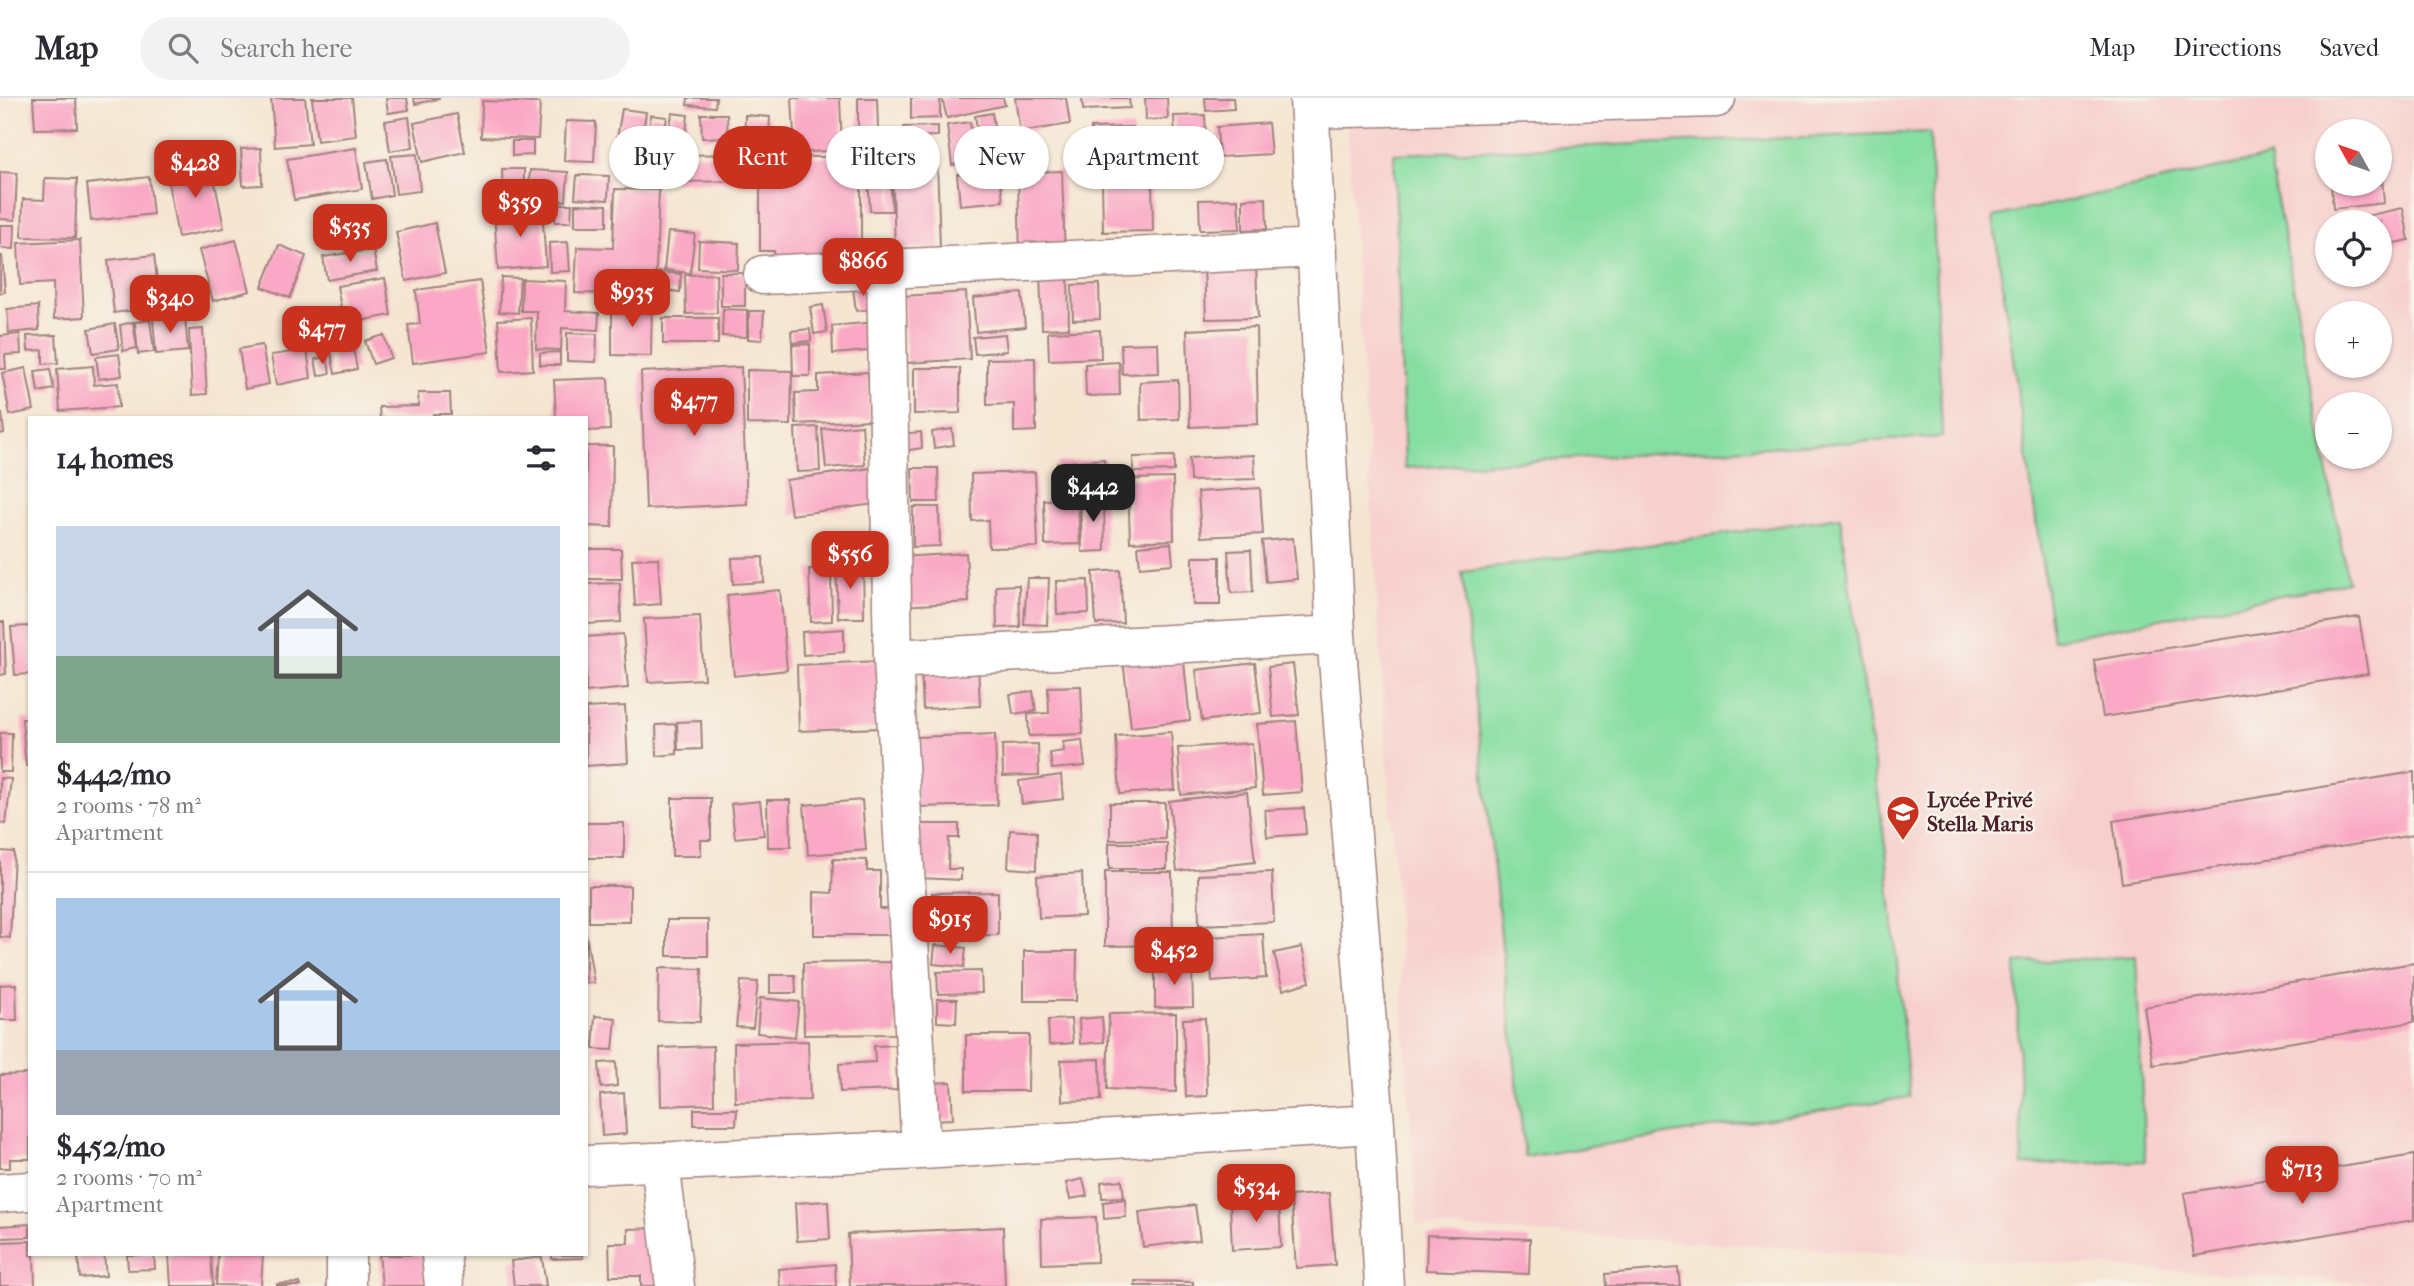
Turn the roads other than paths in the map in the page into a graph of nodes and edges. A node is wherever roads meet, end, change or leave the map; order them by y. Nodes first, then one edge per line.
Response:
1 (1707, 98) edge
2 (1716, 98) edge
3 (1310, 104) edge
4 (1317, 248) junction
5 (886, 268) junction
6 (763, 275) dead end
7 (1336, 635) junction
8 (893, 659) junction
9 (1374, 1124) junction
10 (921, 1150) junction
11 (660, 1162) junction
12 (588, 1165) edge
13 (28, 1191) edge
14 (0, 1193) edge
15 (346, 1256) edge
16 (441, 1256) edge
17 (346, 1286) edge
18 (444, 1286) edge
19 (675, 1286) edge
20 (1384, 1286) edge

1 - 2 street
1 - 3 street
3 - 4 street
4 - 5 street
4 - 7 street
5 - 6 street
5 - 8 street
7 - 8 street
7 - 9 street
8 - 10 street
9 - 10 street
9 - 20 street
10 - 11 street
11 - 12 street
11 - 19 street
13 - 14 street
15 - 17 street
16 - 18 street

